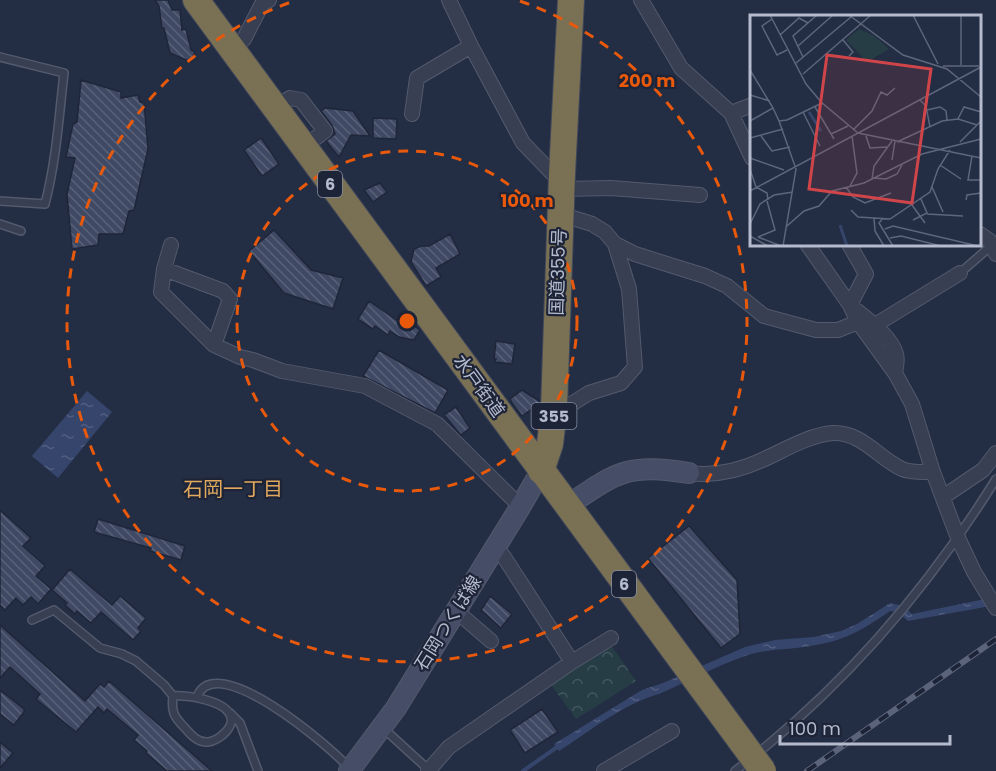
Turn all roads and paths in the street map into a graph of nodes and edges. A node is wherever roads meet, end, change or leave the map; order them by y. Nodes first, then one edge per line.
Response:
1 (196, 0) edge
2 (270, 0) edge
3 (449, 0) edge
4 (571, 0) edge
5 (641, 0) edge
6 (471, 46) junction
7 (232, 49) junction
8 (0, 57) edge
9 (750, 106) edge
10 (731, 113) junction
11 (412, 114) dead end
12 (750, 154) edge
13 (562, 182) junction
14 (700, 195) dead end
15 (0, 201) edge
16 (560, 214) junction
17 (0, 224) edge
18 (21, 231) dead end
19 (981, 235) edge
20 (615, 244) junction
21 (171, 245) dead end
22 (808, 246) edge
23 (850, 246) edge
24 (994, 249) edge
25 (164, 269) junction
26 (960, 273) joint
27 (850, 305) junction
28 (858, 322) junction
29 (874, 325) junction
30 (214, 345) junction
31 (895, 373) junction
32 (554, 409) junction
33 (996, 453) edge
34 (541, 471) junction
35 (933, 472) junction
36 (689, 473) joint
37 (996, 479) edge
38 (943, 497) junction
39 (567, 506) junction
40 (521, 507) junction
41 (958, 538) junction
42 (496, 547) junction
43 (996, 608) edge
44 (455, 610) junction
45 (32, 620) dead end
46 (611, 638) dead end
47 (491, 641) dead end
48 (572, 662) junction
49 (173, 696) junction
50 (197, 697) junction
51 (229, 712) junction
52 (383, 728) junction
53 (672, 731) dead end
54 (622, 766) edge
55 (355, 768) edge
56 (429, 770) edge
57 (258, 771) edge
58 (604, 771) edge
59 (735, 771) edge
60 (763, 771) edge

1 - 7 highway, 水戸街道 / 6
2 - 7 street
3 - 6 street
4 - 13 highway, 国道355号 / 355
5 - 10 street
6 - 11 street
6 - 13 street
7 - 34 highway, 水戸街道 / 6
8 - 15 lane
9 - 10 street
10 - 12 street
13 - 14 street
13 - 16 highway, 国道355号 / 355
16 - 20 street
16 - 32 highway, 国道355号 / 355
17 - 18 lane
19 - 24 street
20 - 28 street
20 - 32 street
21 - 25 street
22 - 27 street
23 - 27 street
24 - 26 lane
25 - 30 street
25 - 30 street
26 - 29 street
27 - 28 street
27 - 29 street
28 - 31 street
29 - 31 street
30 - 40 street
31 - 35 street
32 - 34 highway, 国道355号 / 355
33 - 38 street
34 - 39 highway, 水戸街道 / 6
34 - 40 main road, 石岡つくば線
35 - 36 street
35 - 38 street
36 - 39 main road
37 - 41 lane
38 - 41 street
39 - 60 highway, 水戸街道 / 6, bridge
40 - 42 main road, 石岡つくば線
41 - 43 street
41 - 59 lane
42 - 44 main road, 石岡つくば線
42 - 48 street
44 - 47 street
44 - 52 main road, 石岡つくば線
45 - 49 lane
46 - 48 street
48 - 56 street
49 - 50 lane
49 - 51 lane
50 - 51 lane
50 - 55 lane
51 - 57 lane
52 - 55 main road, 石岡つくば線
52 - 56 lane
53 - 54 street
54 - 58 street

